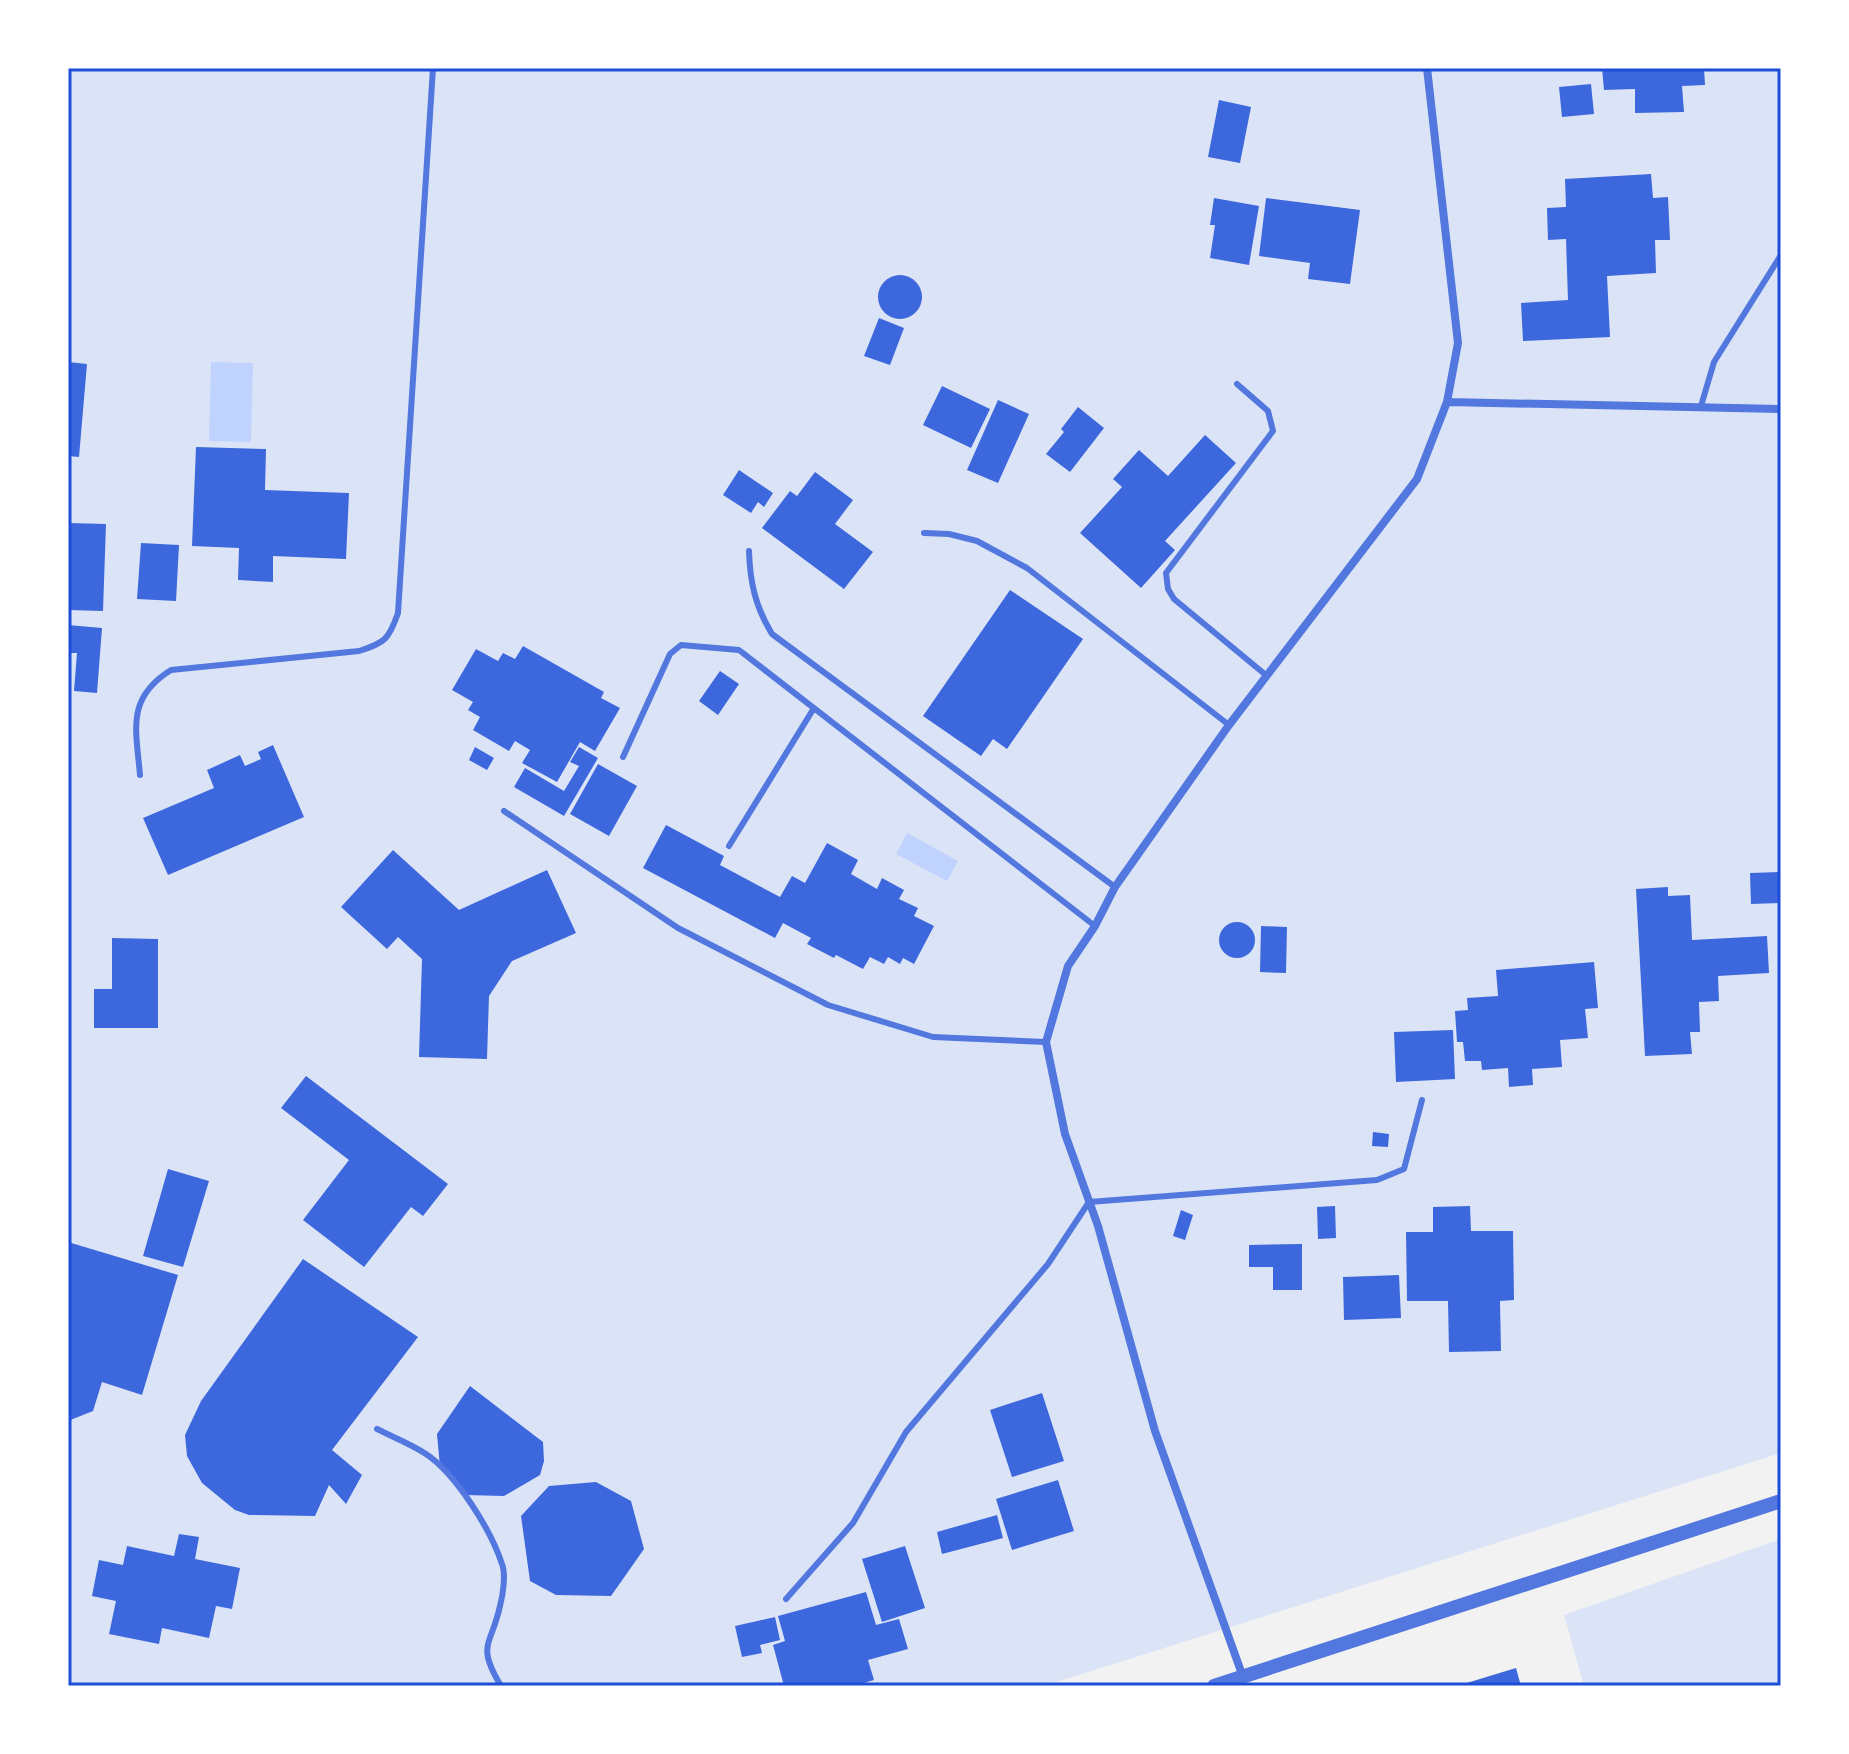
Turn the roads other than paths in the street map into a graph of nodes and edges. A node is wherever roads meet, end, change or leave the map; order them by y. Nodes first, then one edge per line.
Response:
1 (433, 68) edge
2 (1427, 68) edge
3 (1781, 255) edge
4 (1237, 384) dead end
5 (1447, 402) junction
6 (1701, 406) junction
7 (1781, 409) edge
8 (924, 533) dead end
9 (749, 551) dead end
10 (1267, 676) junction
11 (814, 708) junction
12 (1229, 725) junction
13 (623, 757) dead end
14 (140, 775) dead end
15 (504, 811) dead end
16 (729, 846) dead end
17 (1115, 887) junction
18 (1095, 926) junction
19 (1046, 1042) junction
20 (1422, 1100) dead end
21 (1089, 1202) junction
22 (377, 1429) dead end
23 (1781, 1501) edge
24 (786, 1599) dead end
25 (1243, 1677) junction
26 (501, 1686) edge
27 (1214, 1686) edge

1 - 14 lane
2 - 5 street
3 - 6 lane
4 - 10 lane
5 - 6 street
5 - 10 street
6 - 7 street
8 - 12 lane
9 - 17 lane
10 - 12 street
11 - 13 lane
11 - 16 lane
11 - 18 lane
12 - 17 street
15 - 19 lane
17 - 18 street
18 - 19 street
19 - 21 street
20 - 21 lane
21 - 24 lane
21 - 25 street
22 - 26 lane
23 - 25 street
25 - 27 street

